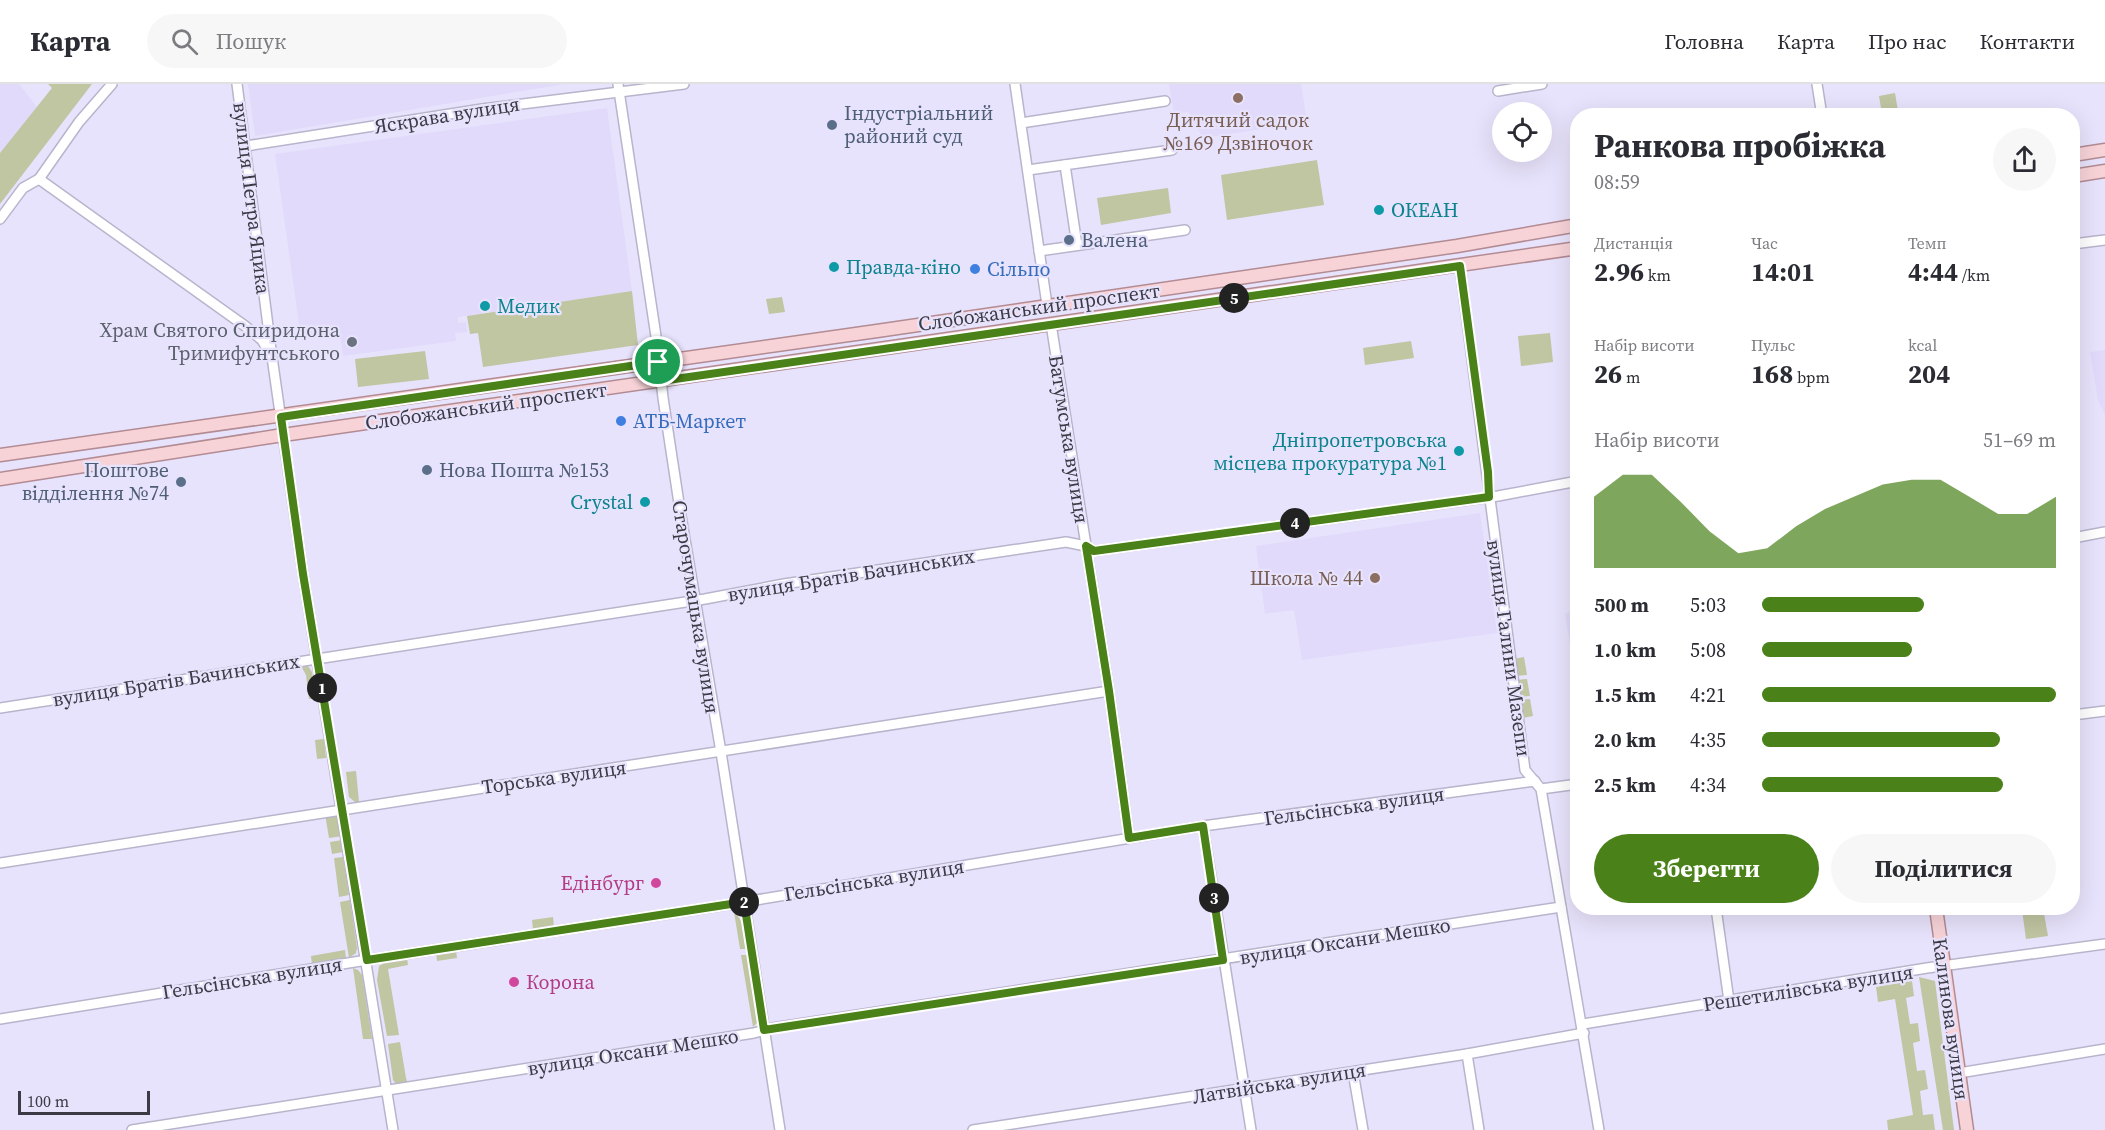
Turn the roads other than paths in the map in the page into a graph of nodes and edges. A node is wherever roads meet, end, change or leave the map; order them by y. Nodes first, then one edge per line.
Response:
1 (112, 84) edge
2 (237, 84) edge
3 (684, 84) edge
4 (1015, 84) edge
5 (1542, 84) edge
6 (1817, 84) edge
7 (619, 88) edge
8 (1498, 91) dead end
9 (1164, 101) dead end
10 (1821, 108) edge
11 (1021, 123) junction
12 (246, 146) junction
13 (1172, 150) dead end
14 (2105, 150) edge
15 (2080, 154) edge
16 (1065, 165) junction
17 (1028, 170) junction
18 (2105, 171) edge
19 (2080, 175) edge
20 (39, 179) junction
21 (0, 219) edge
22 (1570, 226) edge
23 (1185, 230) dead end
24 (2105, 240) edge
25 (2080, 243) edge
26 (1077, 245) junction
27 (1570, 249) edge
28 (1039, 250) junction
29 (1460, 266) junction
30 (1047, 305) junction
31 (1051, 324) junction
32 (272, 357) junction
33 (658, 362) junction
34 (661, 381) junction
35 (281, 417) junction
36 (284, 435) junction
37 (0, 455) edge
38 (0, 478) edge
39 (1570, 482) edge
40 (1489, 497) junction
41 (2105, 532) edge
42 (2080, 537) edge
43 (1086, 546) junction
44 (695, 600) junction
45 (317, 658) junction
46 (1109, 691) junction
47 (0, 708) edge
48 (2105, 711) edge
49 (2080, 714) edge
50 (721, 752) junction
51 (1570, 784) edge
52 (1538, 785) junction
53 (342, 808) junction
54 (1203, 826) junction
55 (1129, 838) junction
56 (0, 863) edge
57 (744, 902) junction
58 (1561, 907) junction
59 (1717, 915) edge
60 (1937, 915) edge
61 (2105, 944) edge
62 (367, 960) junction
63 (1223, 960) junction
64 (1944, 965) junction
65 (1729, 1001) junction
66 (0, 1019) edge
67 (1583, 1029) junction
68 (764, 1030) junction
69 (2105, 1049) edge
70 (1467, 1054) junction
71 (1353, 1072) junction
72 (1959, 1073) junction
73 (1245, 1088) junction
74 (386, 1092) junction
75 (132, 1130) edge
76 (393, 1130) edge
77 (780, 1130) edge
78 (973, 1130) edge
79 (1251, 1130) edge
80 (1363, 1130) edge
81 (1479, 1130) edge
82 (1599, 1130) edge
83 (1967, 1130) edge

1 - 20 street
2 - 12 street, вулиця Петра Яцика
3 - 7 street, Яскрава вулиця
4 - 11 street
5 - 8 street
6 - 10 street
7 - 12 street, Яскрава вулиця
7 - 33 street, Старочумацька вулиця
9 - 11 street
11 - 17 street
12 - 32 street, вулиця Петра Яцика
13 - 16 street
14 - 15 main road
16 - 17 street
16 - 26 street
17 - 28 street
18 - 19 main road
20 - 21 street
20 - 32 street
22 - 30 main road, Слобожанський проспект
23 - 26 street
24 - 25 street
26 - 28 street
27 - 29 main road, Слобожанський проспект
28 - 30 street
29 - 31 main road, Слобожанський проспект
29 - 40 street, вулиця Галини Мазепи
30 - 33 main road, Слобожанський проспект
31 - 34 main road, Слобожанський проспект
31 - 43 street, Батумська вулиця
32 - 35 street, вулиця Петра Яцика
33 - 34 street, Старочумацька вулиця
33 - 35 main road, Слобожанський проспект
34 - 36 main road, Слобожанський проспект
34 - 44 street, Старочумацька вулиця
35 - 36 street, вулиця Петра Яцика
35 - 37 main road, Слобожанський проспект
36 - 38 main road, Слобожанський проспект
36 - 45 street, вулиця Петра Яцика
39 - 40 street, вулиця Братів Бачинських
40 - 43 street, вулиця Братів Бачинських
40 - 52 street, вулиця Галини Мазепи
41 - 42 street
43 - 44 street, вулиця Братів Бачинських
43 - 46 street, Батумська вулиця
44 - 45 street, вулиця Братів Бачинських
44 - 50 street, Старочумацька вулиця
45 - 47 street, вулиця Братів Бачинських
45 - 53 street, вулиця Петра Яцика
46 - 50 street, Торська вулиця
46 - 55 street, Батумська вулиця
48 - 49 street
50 - 53 street, Торська вулиця
50 - 57 street, Старочумацька вулиця
51 - 52 street, Гельсінська вулиця
52 - 54 street, Гельсінська вулиця
52 - 58 street, вулиця Галини Мазепи
53 - 56 street, Торська вулиця
53 - 62 street, вулиця Петра Яцика
54 - 55 street, Гельсінська вулиця
54 - 63 street
55 - 57 street, Гельсінська вулиця
57 - 62 street, Гельсінська вулиця
57 - 68 street, Старочумацька вулиця
58 - 63 street, вулиця Оксани Мешко
58 - 67 street, вулиця Галини Мазепи
59 - 65 street
60 - 64 main road, Калинова вулиця
61 - 64 street, Решетилівська вулиця
62 - 66 street, Гельсінська вулиця
62 - 74 street, вулиця Петра Яцика
63 - 68 street, вулиця Оксани Мешко
63 - 73 street
64 - 65 street, Решетилівська вулиця
64 - 72 main road, Калинова вулиця
65 - 67 street, Решетилівська вулиця
67 - 70 street, Латвійська вулиця
67 - 82 street, вулиця Галини Мазепи
68 - 74 street, вулиця Оксани Мешко
68 - 77 street, Старочумацька вулиця
69 - 72 street
70 - 71 street, Латвійська вулиця
70 - 81 street
71 - 73 street, Латвійська вулиця
71 - 80 street
72 - 83 main road, Калинова вулиця
73 - 78 street, Латвійська вулиця
73 - 79 street
74 - 75 street, вулиця Оксани Мешко
74 - 76 street, вулиця Петра Яцика

